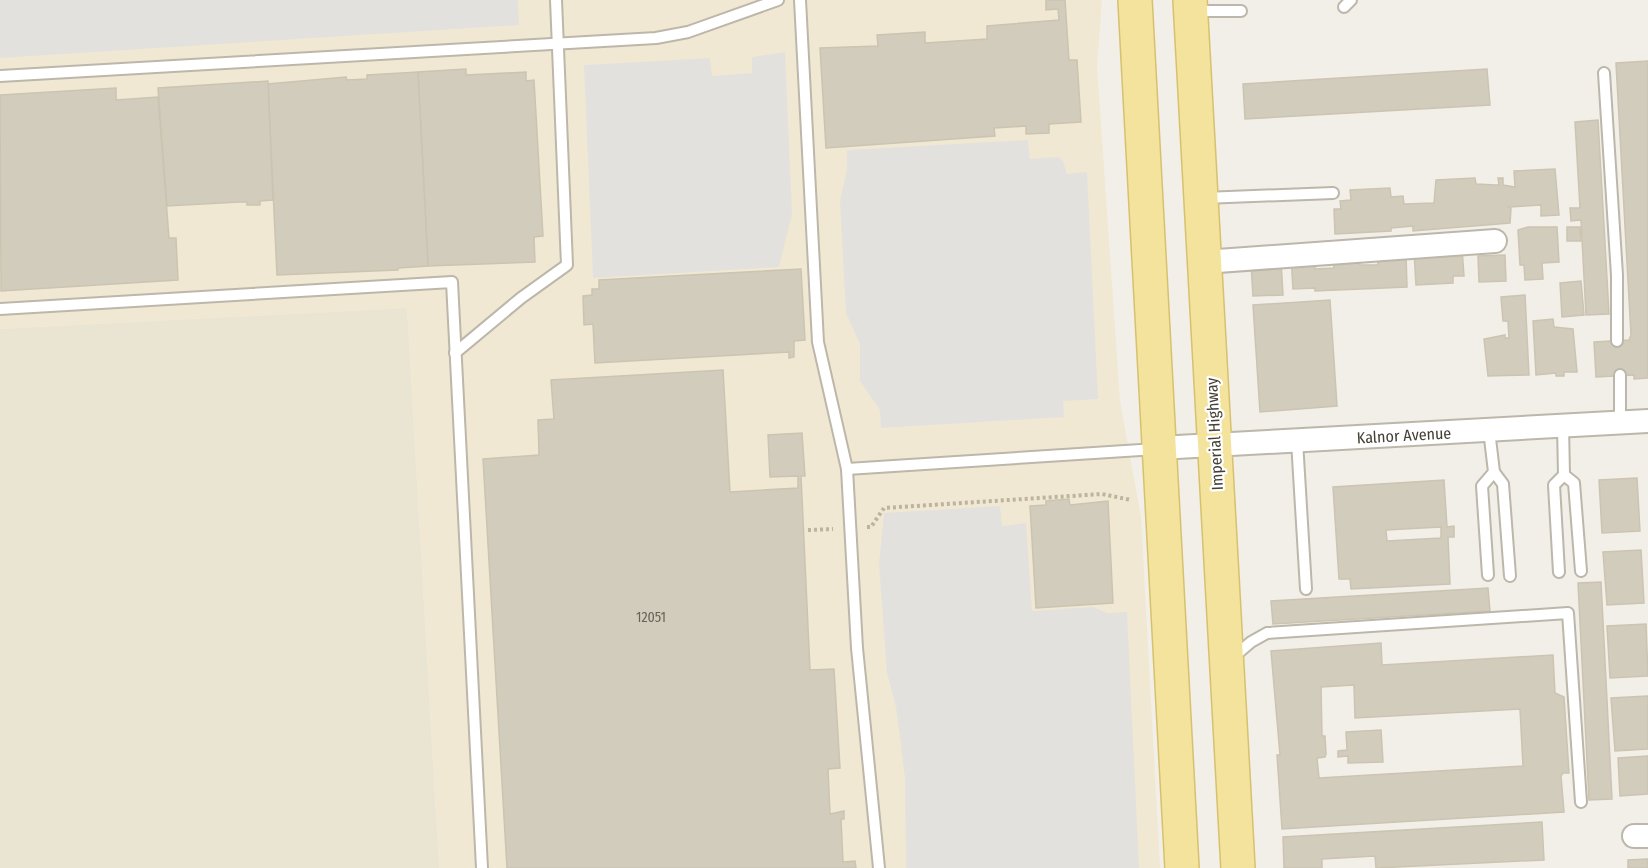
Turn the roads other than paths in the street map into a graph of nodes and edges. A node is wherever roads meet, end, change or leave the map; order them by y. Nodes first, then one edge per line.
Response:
1 (556, 0) edge
2 (778, 0) edge
3 (800, 0) edge
4 (1135, 0) edge
5 (1190, 6) edge
6 (1241, 10) dead end
7 (558, 43) junction
8 (1604, 73) dead end
9 (0, 76) edge
10 (1333, 193) dead end
11 (1201, 198) junction
12 (1495, 241) dead end
13 (1204, 262) junction
14 (0, 309) edge
15 (1617, 341) dead end
16 (456, 353) junction
17 (1620, 375) dead end
18 (1648, 421) edge
19 (1620, 422) junction
20 (1563, 426) junction
21 (1489, 430) junction
22 (1297, 441) junction
23 (1215, 446) junction
24 (1159, 448) junction
25 (848, 469) junction
26 (1494, 472) junction
27 (1564, 475) junction
28 (1581, 571) dead end
29 (1559, 572) dead end
30 (1488, 575) dead end
31 (1510, 576) dead end
32 (1306, 589) dead end
33 (1227, 663) junction
34 (1581, 802) dead end
35 (482, 868) edge
36 (879, 868) edge
37 (1182, 868) edge
38 (1238, 868) edge

1 - 7 lane
2 - 7 lane
3 - 25 lane
4 - 24 main road
5 - 6 lane
5 - 11 main road, Imperial Highway
7 - 9 lane
7 - 16 lane
8 - 15 lane
10 - 11 lane
11 - 13 main road, Imperial Highway
12 - 13 street
13 - 23 main road, Imperial Highway
14 - 16 lane
16 - 35 lane
17 - 19 lane
18 - 19 street, Kalnor Avenue
19 - 20 street, Kalnor Avenue
20 - 21 street, Kalnor Avenue
20 - 27 lane
21 - 22 street, Kalnor Avenue
21 - 26 lane
22 - 23 street, Kalnor Avenue
22 - 32 lane
23 - 24 street, Kalnor Avenue
23 - 33 main road, Imperial Highway
24 - 25 lane
24 - 37 main road
25 - 36 lane
26 - 30 lane
26 - 31 lane
27 - 28 lane
27 - 29 lane
33 - 34 lane
33 - 38 main road, Imperial Highway

